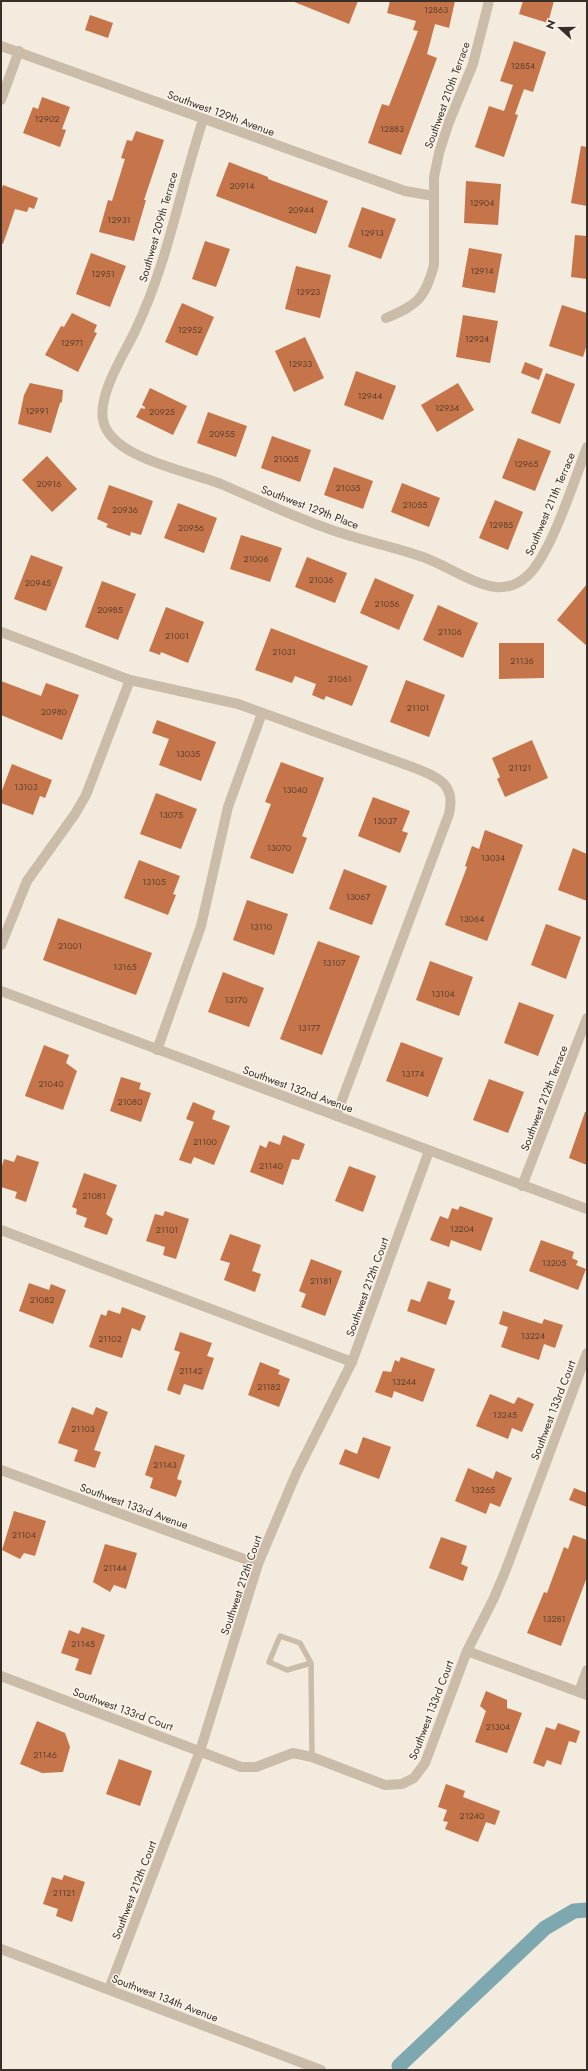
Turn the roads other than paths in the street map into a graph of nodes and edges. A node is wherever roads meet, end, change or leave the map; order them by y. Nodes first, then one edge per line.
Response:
1 (489, 1) edge
2 (1, 46) edge
3 (20, 51) junction
4 (1, 100) edge
5 (203, 120) junction
6 (434, 196) junction
7 (386, 318) dead end
8 (105, 428) joint
9 (587, 446) edge
10 (515, 584) joint
11 (1, 632) edge
12 (130, 680) junction
13 (262, 713) junction
14 (1, 945) edge
15 (1, 991) edge
16 (587, 1018) edge
17 (158, 1050) junction
18 (336, 1116) junction
19 (429, 1151) junction
20 (522, 1186) junction
21 (587, 1209) edge
22 (1, 1230) edge
23 (587, 1353) edge
24 (352, 1362) junction
25 (1, 1470) edge
26 (258, 1564) junction
27 (467, 1651) junction
28 (311, 1663) junction
29 (587, 1670) edge
30 (1, 1676) edge
31 (583, 1693) edge
32 (200, 1751) junction
33 (312, 1757) junction
34 (1, 1949) edge
35 (108, 1989) junction
36 (321, 2070) edge

1 - 6 street, Southwest 210th Terrace
2 - 3 street, Southwest 129th Avenue
3 - 4 street
3 - 5 street, Southwest 129th Avenue
5 - 6 street, Southwest 129th Avenue
5 - 8 street, Southwest 209th Terrace
6 - 7 street, Southwest 210th Terrace
8 - 10 street, Southwest 129th Place
9 - 10 street, Southwest 211th Terrace
11 - 12 street
12 - 13 street
12 - 14 street
13 - 17 street
13 - 18 street
15 - 17 street, Southwest 132nd Avenue
16 - 20 street, Southwest 212th Terrace
17 - 18 street, Southwest 132nd Avenue
18 - 19 street, Southwest 132nd Avenue
19 - 20 street, Southwest 132nd Avenue
19 - 24 street, Southwest 212th Court
20 - 21 street, Southwest 132nd Avenue
22 - 24 street
23 - 27 street, Southwest 133rd Court
24 - 26 street, Southwest 212th Court
25 - 26 street, Southwest 133rd Avenue
26 - 32 street, Southwest 212th Court
27 - 31 street
27 - 33 street, Southwest 133rd Court
28 - 28 lane
28 - 33 lane
29 - 31 street
30 - 32 street, Southwest 133rd Court
32 - 33 street, Southwest 133rd Court
32 - 35 street, Southwest 212th Court
34 - 35 street, Southwest 134th Avenue
35 - 36 street, Southwest 134th Avenue

